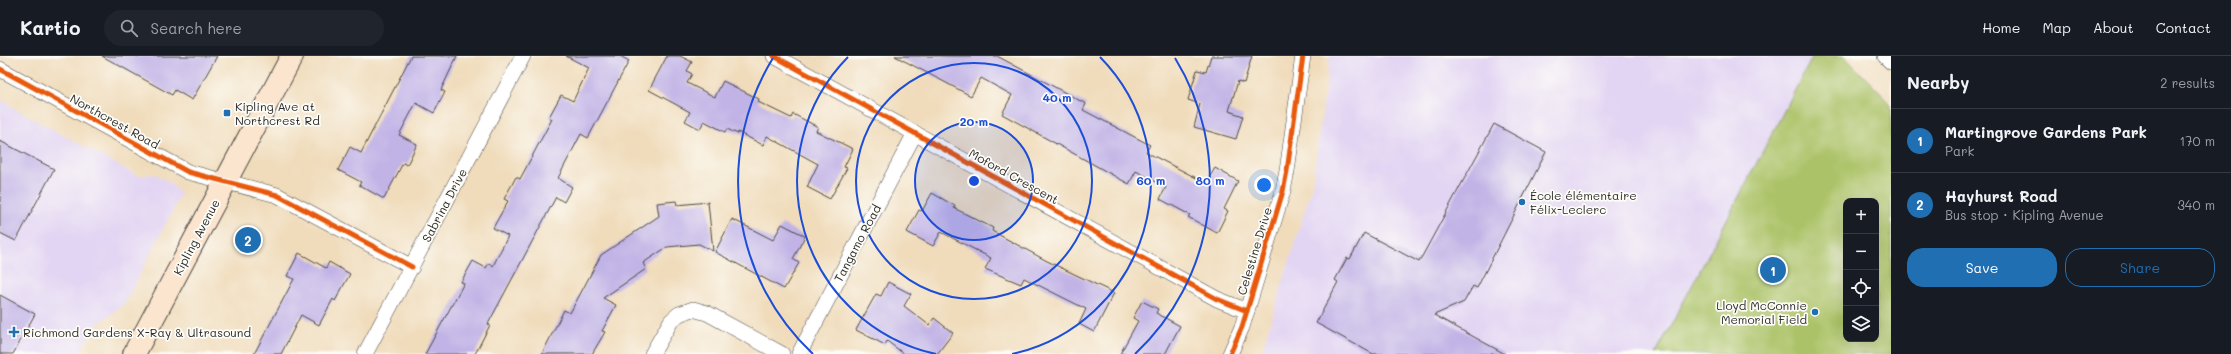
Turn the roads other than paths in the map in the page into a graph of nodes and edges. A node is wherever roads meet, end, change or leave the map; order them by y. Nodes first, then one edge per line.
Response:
1 (292, 56) edge
2 (523, 56) edge
3 (774, 56) edge
4 (1302, 56) edge
5 (1885, 56) edge
6 (1891, 62) edge
7 (0, 69) edge
8 (915, 133) junction
9 (225, 182) junction
10 (412, 267) junction
11 (1247, 311) junction
12 (134, 354) edge
13 (366, 354) edge
14 (652, 354) edge
15 (782, 354) edge
16 (799, 354) edge
17 (1230, 354) edge

1 - 9 main road, Kipling Avenue
2 - 10 street, Sabrina Drive
3 - 8 street, Moford Crescent
4 - 11 street, Celestine Drive
5 - 6 street
7 - 9 street, Northcrest Road
8 - 11 street, Moford Crescent
8 - 16 street, Tangamo Road
9 - 10 street, Northcrest Road
9 - 12 main road, Kipling Avenue
10 - 13 street, Sabrina Drive
11 - 17 street, Celestine Drive
14 - 15 street

